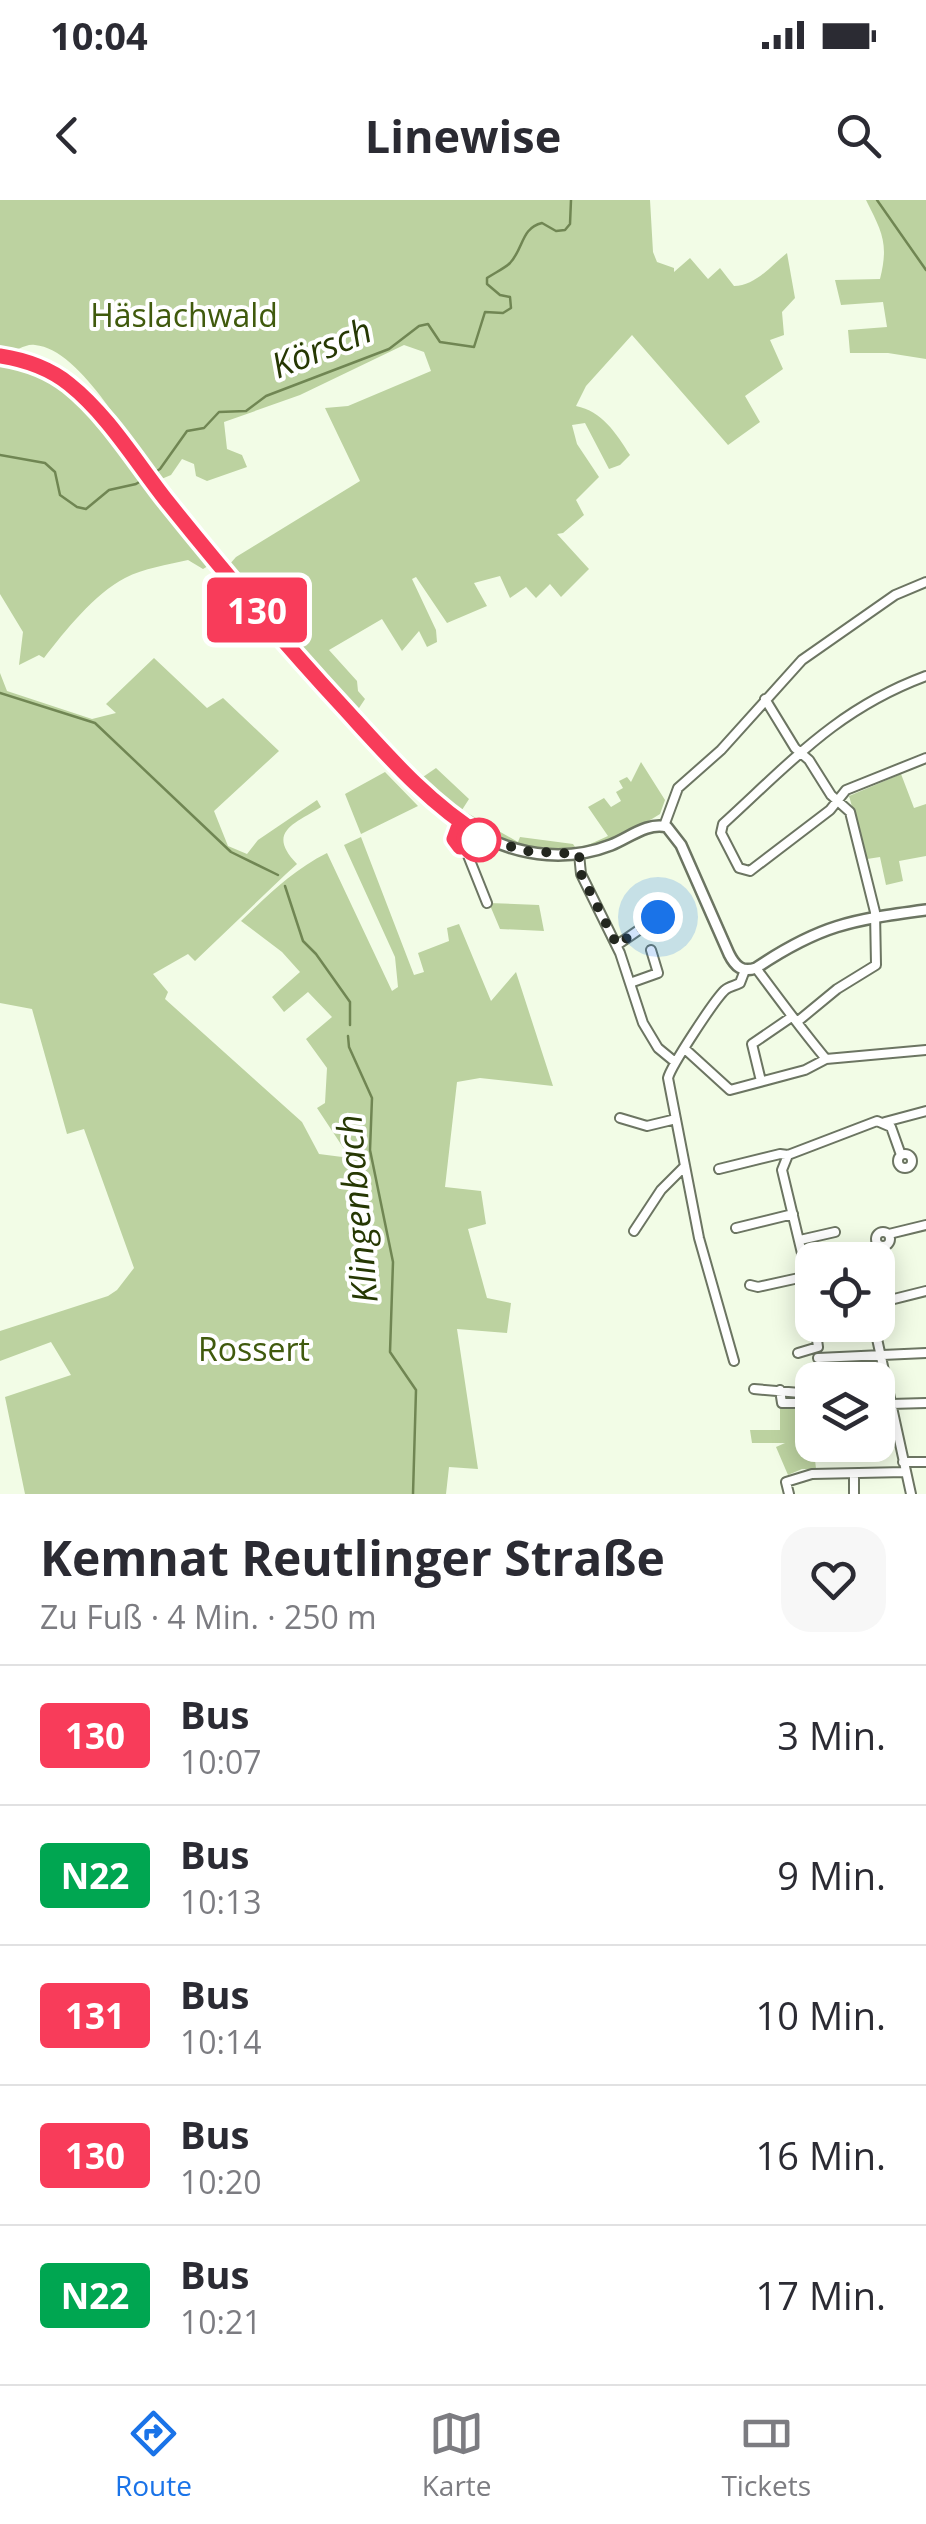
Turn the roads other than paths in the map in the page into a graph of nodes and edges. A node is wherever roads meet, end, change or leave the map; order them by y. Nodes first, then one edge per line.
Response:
1 (0, 356) edge
2 (926, 582) edge
3 (926, 676) edge
4 (765, 699) junction
5 (799, 752) junction
6 (926, 758) edge
7 (837, 801) junction
8 (462, 824) junction
9 (664, 826) junction
10 (482, 836) junction
11 (465, 848) junction
12 (579, 854) junction
13 (658, 899) dead end
14 (487, 903) dead end
15 (926, 910) edge
16 (875, 916) junction
17 (617, 945) junction
18 (652, 950) dead end
19 (750, 969) junction
20 (630, 982) junction
21 (794, 1020) junction
22 (685, 1049) junction
23 (926, 1050) edge
24 (826, 1059) junction
25 (675, 1062) junction
26 (761, 1081) junction
27 (926, 1112) edge
28 (620, 1118) dead end
29 (676, 1119) junction
30 (885, 1122) junction
31 (788, 1155) junction
32 (901, 1155) dead end
33 (685, 1166) junction
34 (719, 1169) dead end
35 (793, 1214) junction
36 (926, 1225) edge
37 (736, 1228) dead end
38 (634, 1231) dead end
39 (834, 1232) dead end
40 (889, 1234) dead end
41 (800, 1240) joint
42 (795, 1279) edge
43 (750, 1285) dead end
44 (926, 1291) edge
45 (895, 1298) edge
46 (817, 1342) edge
47 (877, 1342) edge
48 (798, 1353) dead end
49 (926, 1353) edge
50 (880, 1355) junction
51 (818, 1358) dead end
52 (734, 1361) dead end
53 (882, 1362) edge
54 (754, 1389) dead end
55 (795, 1390) edge
56 (926, 1403) edge
57 (895, 1404) edge
58 (895, 1423) edge
59 (926, 1462) edge
60 (904, 1467) junction
61 (854, 1474) junction
62 (788, 1494) edge
63 (854, 1494) edge
64 (911, 1494) edge

1 - 8 main road
2 - 4 street
3 - 5 street
4 - 5 street
4 - 9 street
5 - 7 street
5 - 7 street
6 - 7 street
7 - 16 street
8 - 10 main road
8 - 11 street
9 - 12 main road
9 - 19 main road
10 - 11 street
10 - 12 main road
11 - 14 street
12 - 17 street
13 - 17 street
15 - 16 main road
16 - 19 main road
16 - 21 street
17 - 20 street
18 - 20 street
19 - 21 street
19 - 22 street
20 - 25 street
21 - 24 street
21 - 26 street
22 - 25 street
22 - 26 street
23 - 24 street
24 - 26 street
25 - 29 street
27 - 30 street
28 - 29 street
29 - 33 street
30 - 31 street
30 - 32 street
31 - 34 street
31 - 35 street
33 - 38 street
33 - 52 street
35 - 37 street
35 - 41 street
36 - 40 street
39 - 41 street
42 - 43 street
44 - 45 street
46 - 48 street
47 - 50 street
49 - 50 street
50 - 51 street
50 - 53 street
54 - 55 street
56 - 57 street
58 - 60 street
59 - 60 street
60 - 61 street
60 - 64 street
61 - 62 street
61 - 63 street

